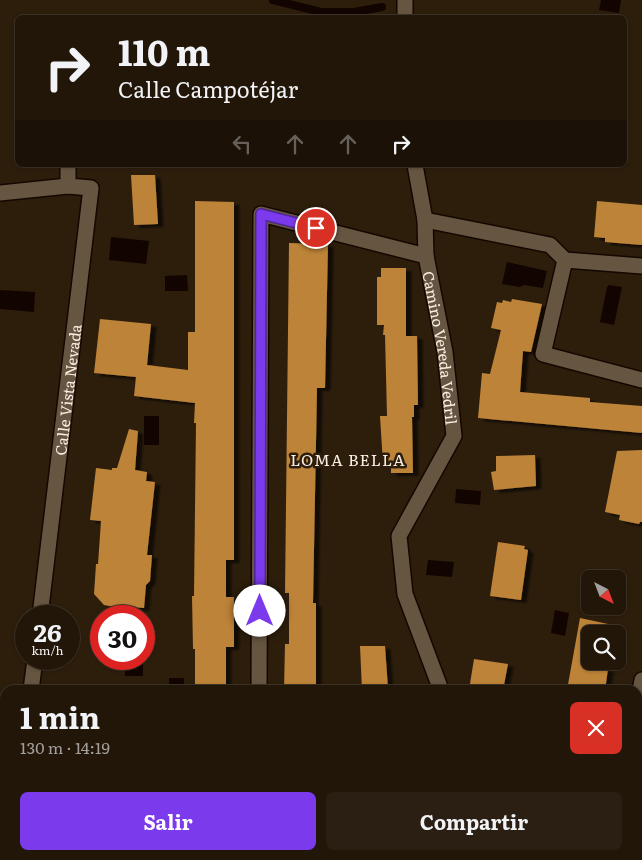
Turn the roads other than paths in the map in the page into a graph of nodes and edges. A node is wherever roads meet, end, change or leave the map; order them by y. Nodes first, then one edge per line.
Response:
1 (405, 0) edge
2 (404, 15) edge
3 (68, 167) edge
4 (415, 167) edge
5 (68, 186) junction
6 (0, 193) edge
7 (425, 220) junction
8 (426, 256) junction
9 (565, 260) junction
10 (642, 266) edge
11 (642, 380) edge
12 (41, 605) edge
13 (34, 670) edge
14 (32, 685) edge
15 (259, 685) edge
16 (439, 685) edge

1 - 2 street
3 - 5 street
4 - 7 street, Camino Vereda Vedril
5 - 6 street, Calle Vista Nevada
5 - 12 street, Calle Vista Nevada
7 - 8 street, Camino Vereda Vedril
7 - 9 street
8 - 15 street
8 - 16 street, Camino Vereda Vedril
9 - 10 street
9 - 11 street
13 - 14 street

